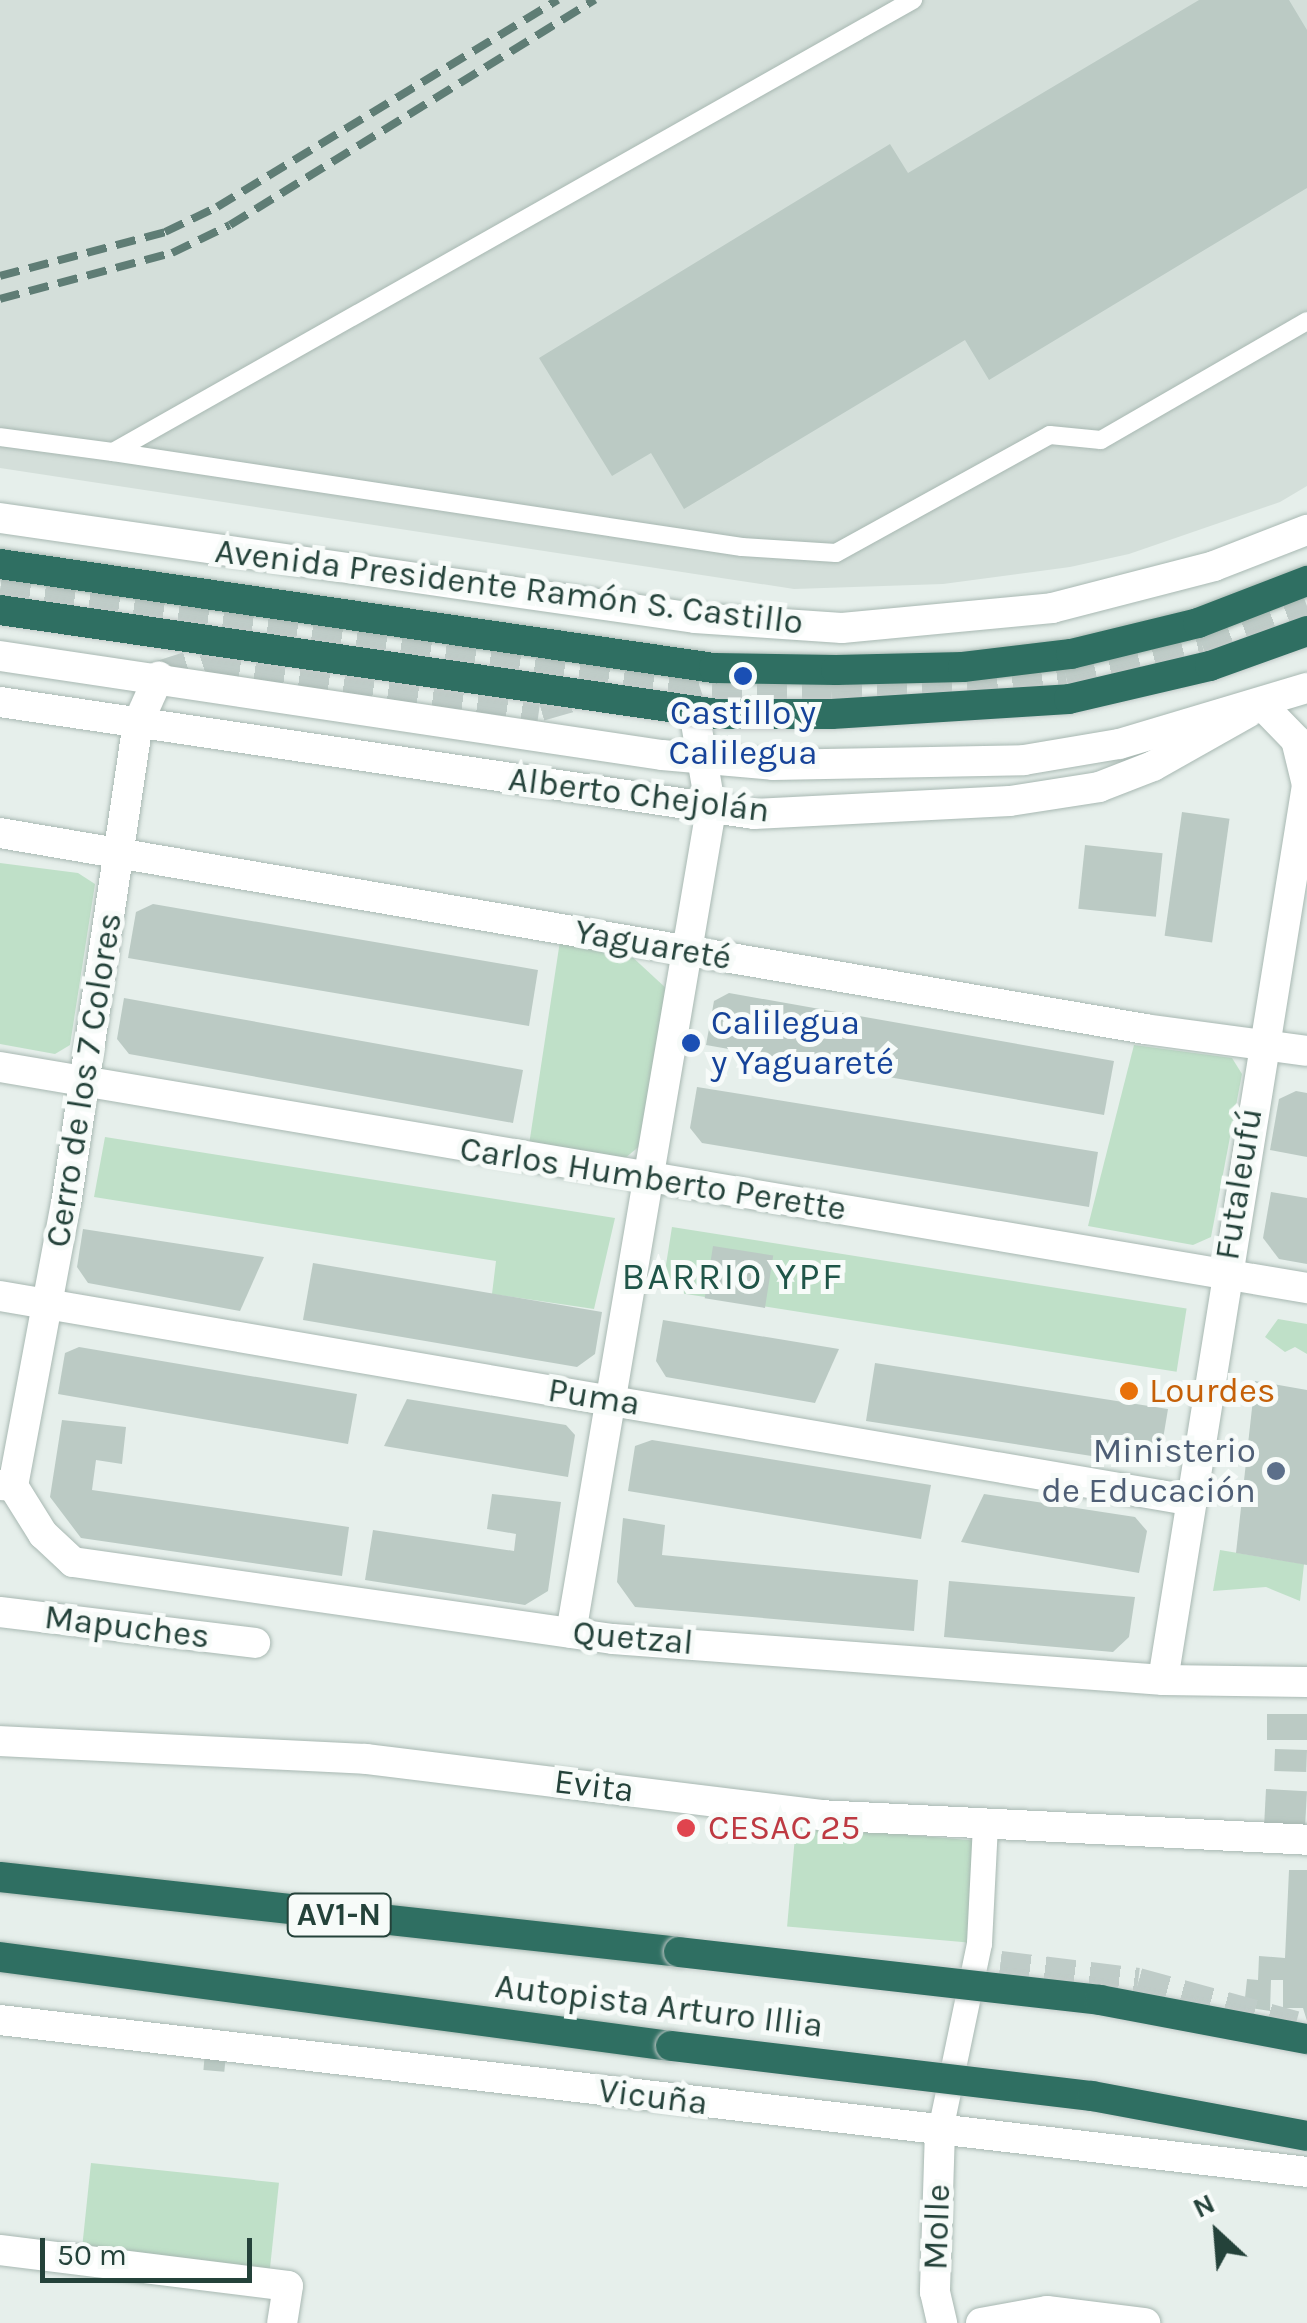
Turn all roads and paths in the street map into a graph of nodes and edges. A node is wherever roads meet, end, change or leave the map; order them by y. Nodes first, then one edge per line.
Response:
1 (912, 0) edge
2 (1307, 321) edge
3 (0, 437) edge
4 (113, 452) junction
5 (0, 518) edge
6 (1307, 530) edge
7 (0, 564) edge
8 (1307, 580) edge
9 (0, 610) edge
10 (1307, 631) edge
11 (0, 656) edge
12 (159, 676) junction
13 (1307, 688) edge
14 (0, 702) edge
15 (1262, 705) junction
16 (138, 723) junction
17 (696, 723) tunnel mouth
18 (704, 760) junction
19 (1306, 762) edge
20 (711, 810) junction
21 (0, 833) edge
22 (120, 853) junction
23 (691, 952) junction
24 (1263, 1042) junction
25 (1307, 1051) edge
26 (0, 1068) edge
27 (84, 1081) junction
28 (651, 1177) junction
29 (1225, 1273) junction
30 (1307, 1288) edge
31 (0, 1296) edge
32 (49, 1305) junction
33 (609, 1400) junction
34 (7, 1485) edge
35 (1188, 1500) junction
36 (0, 1612) edge
37 (571, 1633) junction
38 (254, 1643) dead end
39 (1163, 1680) junction
40 (1307, 1682) edge
41 (0, 1741) edge
42 (985, 1824) junction
43 (1307, 1840) edge
44 (0, 1877) edge
45 (0, 1957) edge
46 (0, 2020) edge
47 (1307, 2039) edge
48 (940, 2130) junction
49 (1307, 2136) edge
50 (1307, 2172) edge
51 (0, 2250) edge
52 (1044, 2317) edge
53 (282, 2323) edge
54 (942, 2323) edge
55 (982, 2323) edge
56 (1145, 2323) edge

1 - 4 lane
2 - 4 lane
3 - 4 lane
5 - 6 street, Avenida Presidente Ramón S. Castillo
7 - 8 highway
9 - 10 highway, bridge
11 - 12 street
12 - 16 street, Cerro de los 7 Colores
12 - 18 street
13 - 15 street
14 - 16 street, Alberto Chejolán
15 - 18 street
15 - 19 street, Futaleufú
15 - 20 street, Alberto Chejolán
16 - 20 street, Alberto Chejolán
16 - 22 street, Cerro de los 7 Colores
17 - 18 street
18 - 20 street
19 - 24 street, Futaleufú
20 - 23 street
21 - 22 street, Yaguareté
22 - 23 street, Yaguareté
22 - 27 street, Cerro de los 7 Colores
23 - 24 street, Yaguareté
23 - 28 street
24 - 25 street, Yaguareté
24 - 29 street, Futaleufú
26 - 27 street, Carlos Humberto Perette
27 - 28 street, Carlos Humberto Perette
27 - 32 street, Cerro de los 7 Colores
28 - 29 street, Carlos Humberto Perette
28 - 33 street
29 - 30 street, Carlos Humberto Perette
29 - 35 street, Futaleufú
31 - 32 street, Puma
32 - 33 street, Puma
32 - 34 street, Cerro de los 7 Colores
33 - 35 street, Puma
33 - 37 street
34 - 37 street, Quetzal
35 - 39 street, Futaleufú
36 - 38 street, Mapuches
37 - 39 street, Quetzal
39 - 40 street, Quetzal
41 - 42 street, Evita
42 - 43 street, Evita
42 - 48 street
44 - 47 highway, Autopista Arturo Illia / AV1-N, bridge
45 - 49 highway, Autopista Arturo Illia, bridge
46 - 48 street, Vicuña
48 - 50 street, Vicuña
48 - 54 street, Molle
51 - 53 street
52 - 55 street
52 - 56 street

